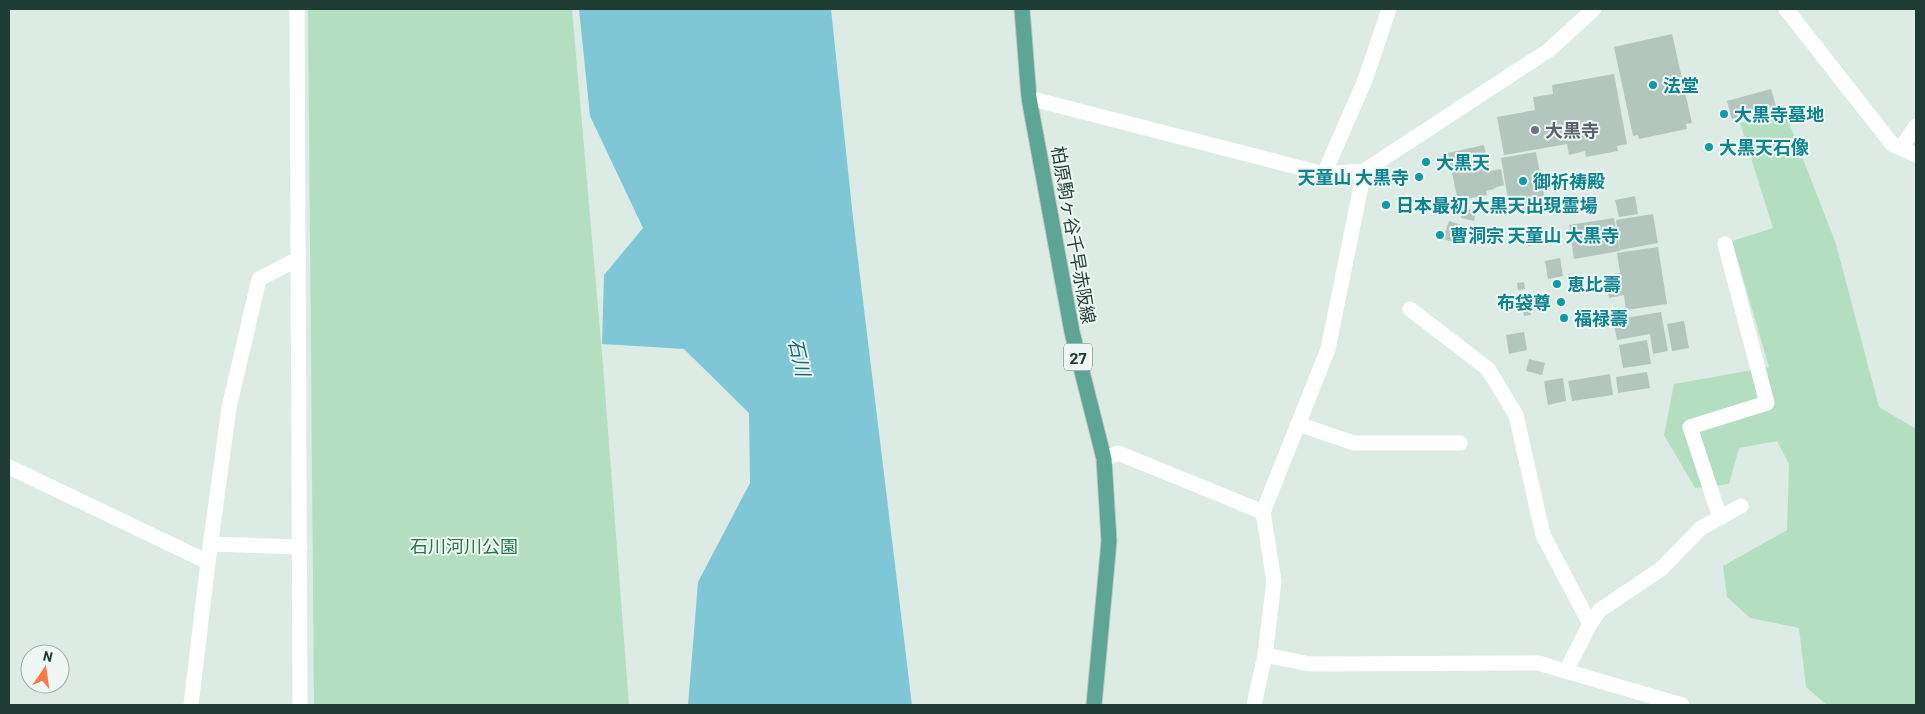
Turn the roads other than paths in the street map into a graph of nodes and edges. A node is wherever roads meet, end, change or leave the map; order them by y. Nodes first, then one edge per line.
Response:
1 (297, 9) edge
2 (1022, 9) edge
3 (1389, 9) edge
4 (1594, 9) edge
5 (1786, 9) edge
6 (1029, 98) junction
7 (1916, 126) edge
8 (1901, 148) junction
9 (1916, 155) edge
10 (1364, 171) junction
11 (1324, 174) junction
12 (1725, 244) dead end
13 (298, 260) junction
14 (1410, 309) dead end
15 (1298, 424) junction
16 (1460, 443) dead end
17 (1104, 459) junction
18 (9, 467) edge
19 (1741, 506) dead end
20 (1263, 512) junction
21 (1720, 518) junction
22 (211, 544) junction
23 (300, 547) junction
24 (208, 562) junction
25 (1590, 624) junction
26 (1265, 655) junction
27 (1566, 671) junction
28 (191, 705) edge
29 (300, 705) edge
30 (1094, 705) edge
31 (1254, 705) edge
32 (1682, 705) edge

1 - 13 street
2 - 6 main road, 柏原駒ヶ谷千早赤阪線 / 27
3 - 11 street
4 - 10 street
5 - 8 street
6 - 11 street
6 - 17 main road, 柏原駒ヶ谷千早赤阪線 / 27
7 - 8 street
8 - 9 street
10 - 11 street
10 - 15 street
12 - 21 street
13 - 22 street
13 - 23 street
14 - 25 street
15 - 16 street
15 - 20 street
17 - 20 street
17 - 30 main road, 柏原駒ヶ谷千早赤阪線 / 27
18 - 24 street
19 - 21 street
20 - 26 street
21 - 25 street
22 - 23 street
22 - 24 street
23 - 29 street
24 - 28 street
25 - 27 street
26 - 27 street
26 - 31 street
27 - 32 street

